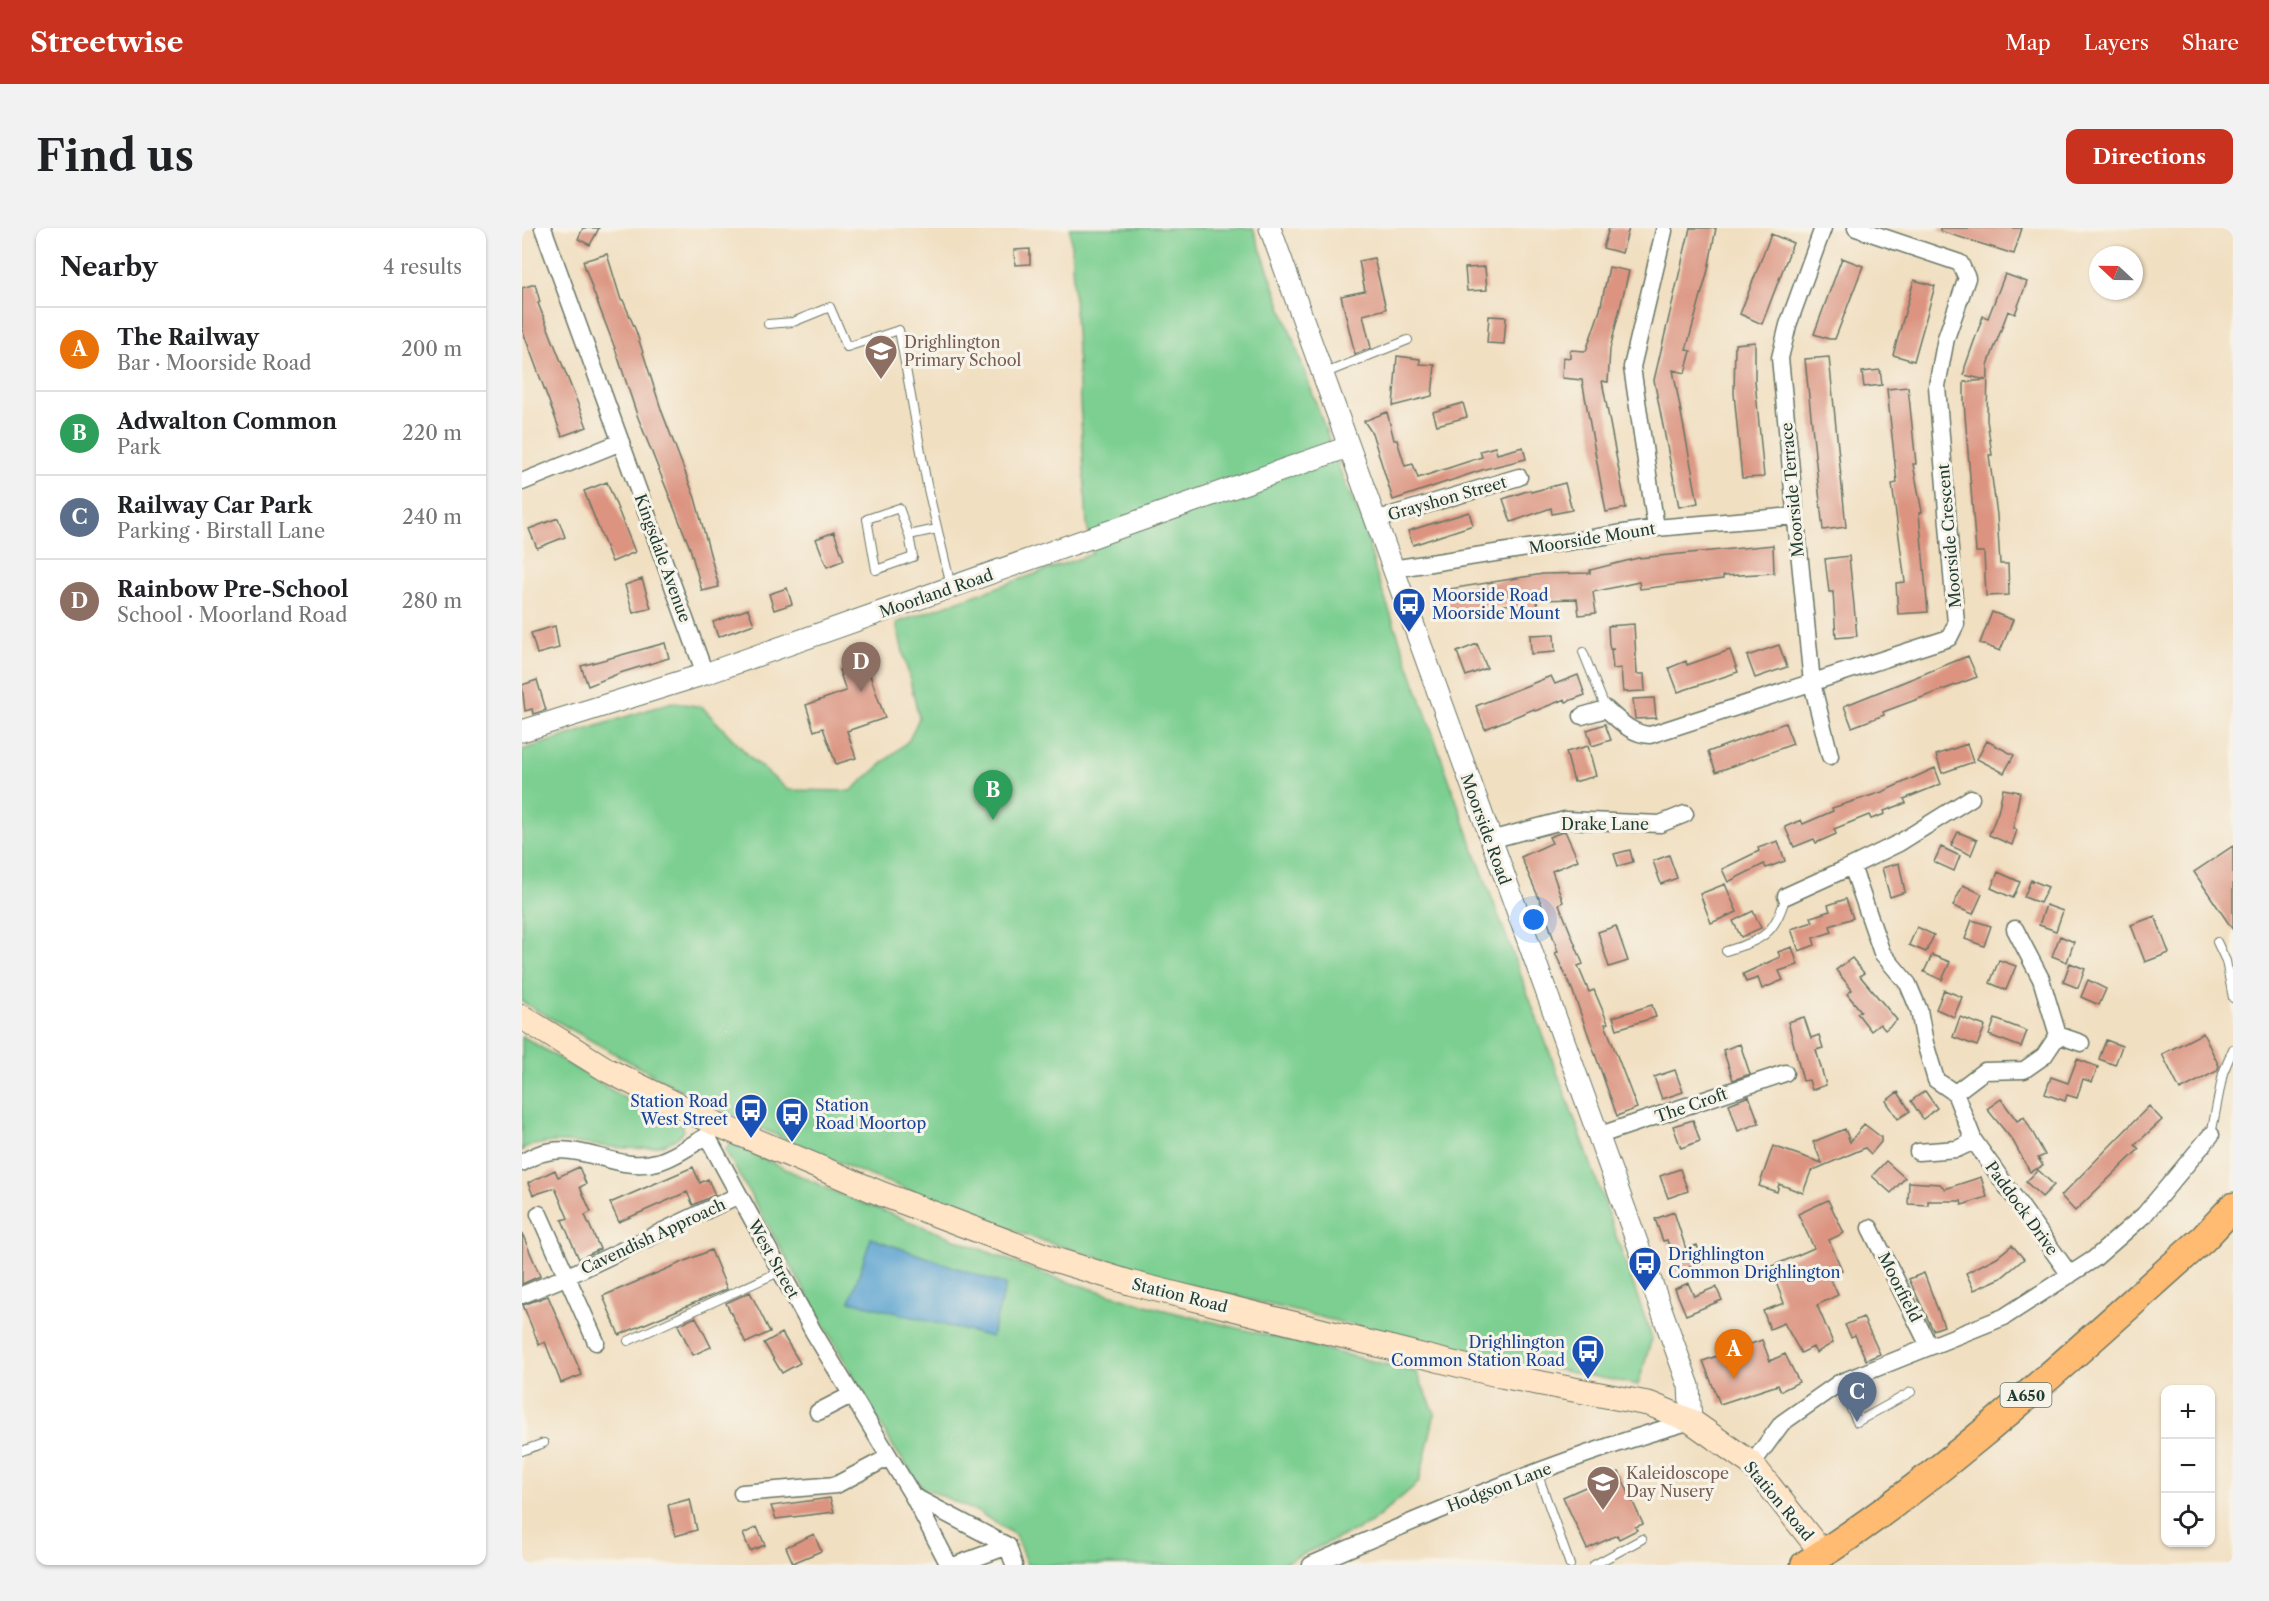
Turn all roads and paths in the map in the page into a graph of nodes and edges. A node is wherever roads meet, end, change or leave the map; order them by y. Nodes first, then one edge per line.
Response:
1 (543, 228) edge
2 (1270, 228) edge
3 (1823, 228) edge
4 (1856, 228) edge
5 (1664, 231) dead end
6 (768, 324) dead end
7 (1408, 340) dead end
8 (1322, 374) junction
9 (621, 442) junction
10 (1348, 447) junction
11 (1520, 477) dead end
12 (522, 482) edge
13 (1794, 516) junction
14 (1375, 519) junction
15 (1656, 528) junction
16 (937, 529) junction
17 (909, 535) junction
18 (1392, 569) junction
19 (951, 587) junction
20 (1584, 652) dead end
21 (705, 674) junction
22 (1812, 683) junction
23 (1606, 709) junction
24 (1582, 716) dead end
25 (522, 731) edge
26 (1830, 756) dead end
27 (1971, 798) dead end
28 (1685, 814) dead end
29 (1490, 840) junction
30 (1852, 866) junction
31 (1786, 896) joint
32 (2015, 929) dead end
33 (2217, 942) dead end
34 (1726, 951) dead end
35 (2233, 998) edge
36 (522, 1017) edge
37 (2058, 1035) junction
38 (2081, 1043) dead end
39 (2233, 1049) edge
40 (1785, 1073) dead end
41 (1955, 1093) junction
42 (711, 1129) junction
43 (2211, 1135) joint
44 (1597, 1137) junction
45 (1974, 1141) junction
46 (1918, 1152) dead end
47 (522, 1163) edge
48 (739, 1195) junction
49 (2233, 1207) edge
50 (538, 1214) dead end
51 (1870, 1228) dead end
52 (781, 1271) junction
53 (2070, 1275) junction
54 (567, 1276) junction
55 (522, 1295) edge
56 (628, 1341) dead end
57 (596, 1342) dead end
58 (1929, 1346) junction
59 (1839, 1383) junction
60 (1911, 1392) dead end
61 (851, 1395) junction
62 (818, 1412) dead end
63 (1691, 1421) junction
64 (544, 1443) dead end
65 (522, 1451) edge
66 (889, 1457) junction
67 (1752, 1464) junction
68 (1537, 1472) junction
69 (742, 1493) dead end
70 (913, 1496) junction
71 (1642, 1539) dead end
72 (1008, 1546) junction
73 (1814, 1559) edge
74 (949, 1565) edge
75 (956, 1565) edge
76 (1014, 1565) edge
77 (1311, 1565) edge
78 (1570, 1565) edge
79 (1594, 1565) edge

1 - 9 street, Kingsdale Avenue
2 - 8 street, Moorside Road
3 - 13 street, Moorside Terrace
4 - 22 street, Moorside Crescent
5 - 15 street
6 - 16 lane
7 - 8 lane
8 - 10 street, Moorside Road
9 - 12 street
9 - 21 street, Kingsdale Avenue
10 - 14 street, Moorside Road
10 - 19 street, Moorland Road
11 - 14 street, Grayshon Street
13 - 15 street, Moorside Mount
13 - 22 street, Moorside Terrace
14 - 18 street, Moorside Road
15 - 18 street, Moorside Mount
16 - 17 lane
16 - 19 lane
17 - 17 lane
18 - 29 street, Moorside Road
19 - 21 street, Moorland Road
20 - 23 lane
21 - 25 street, Moorland Road
22 - 23 street, Moorside Crescent
22 - 26 street, Moorside Terrace
23 - 24 street
27 - 30 street
28 - 29 street, Drake Lane
29 - 44 street, Moorside Road
30 - 31 street
30 - 41 street, Paddock Drive
31 - 34 lane
32 - 37 street
33 - 35 lane
36 - 42 main road, Station Road
37 - 38 street
37 - 41 street
39 - 43 lane
40 - 44 street, The Croft
41 - 45 street, Paddock Drive
42 - 47 street
42 - 48 street, West Street
42 - 63 main road, Station Road
43 - 53 street
44 - 63 street, Moorside Road
45 - 46 street
45 - 53 street, Paddock Drive
48 - 52 street, West Street
48 - 54 street, Cavendish Approach
49 - 73 highway, A650
50 - 54 street
51 - 58 street, Moorfield
52 - 56 lane
52 - 61 street, West Street
53 - 58 street
54 - 55 street, Cavendish Approach
54 - 57 street
58 - 59 street
59 - 60 lane
59 - 67 street
61 - 62 street
61 - 66 street, West Street
63 - 67 main road, Station Road
63 - 68 street, Hodgson Lane
64 - 65 lane
66 - 69 street
66 - 70 street, West Street
67 - 73 main road, Station Road
68 - 77 street, Hodgson Lane
68 - 78 lane
70 - 72 street
70 - 74 street, West Street
71 - 79 lane
72 - 75 street
72 - 76 street

